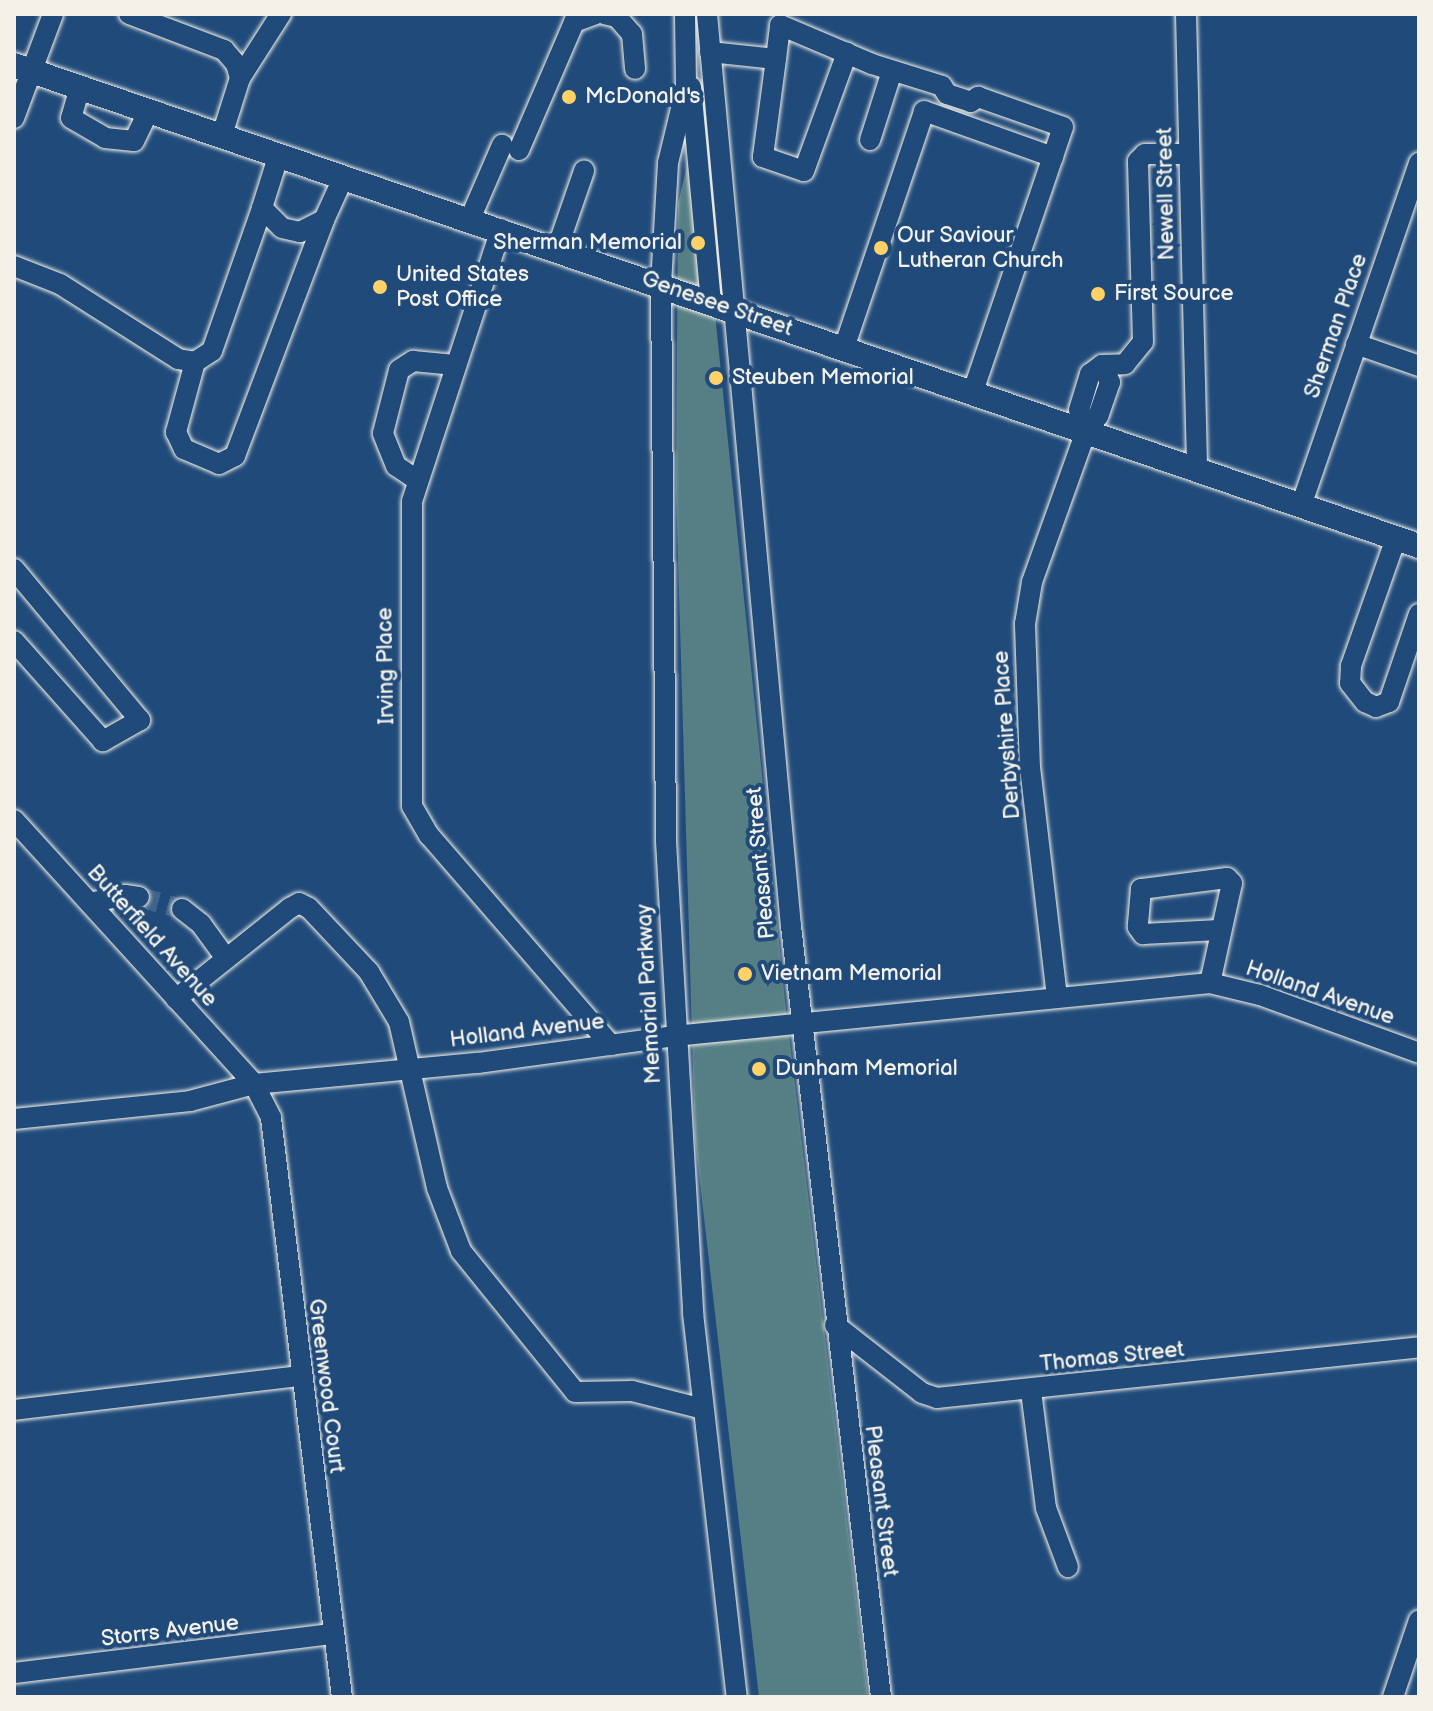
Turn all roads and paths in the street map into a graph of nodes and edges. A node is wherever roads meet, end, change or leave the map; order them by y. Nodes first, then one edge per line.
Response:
1 (53, 14) edge
2 (129, 14) edge
3 (270, 14) edge
4 (281, 14) edge
5 (596, 14) edge
6 (604, 14) edge
7 (685, 14) edge
8 (707, 14) edge
9 (1186, 14) edge
10 (576, 18) edge
11 (630, 24) edge
12 (688, 48) junction
13 (262, 49) junction
14 (710, 52) junction
15 (847, 53) junction
16 (776, 59) junction
17 (24, 68) edge
18 (635, 69) dead end
19 (892, 71) junction
20 (240, 78) junction
21 (80, 87) junction
22 (149, 110) junction
23 (14, 118) edge
24 (222, 135) junction
25 (870, 140) dead end
26 (279, 154) junction
27 (1189, 154) junction
28 (1053, 157) junction
29 (1419, 163) edge
30 (584, 171) dead end
31 (344, 176) junction
32 (262, 208) junction
33 (470, 219) junction
34 (324, 220) junction
35 (501, 229) junction
36 (557, 249) junction
37 (14, 266) edge
38 (661, 285) junction
39 (721, 306) junction
40 (1356, 344) junction
41 (844, 348) junction
42 (195, 362) junction
43 (455, 365) junction
44 (1419, 366) edge
45 (973, 392) junction
46 (1086, 431) junction
47 (1197, 470) junction
48 (417, 480) junction
49 (1301, 506) junction
50 (1408, 542) edge
51 (14, 569) edge
52 (1419, 614) edge
53 (14, 641) edge
54 (14, 820) edge
55 (24, 842) edge
56 (139, 897) tunnel mouth
57 (90, 903) junction
58 (182, 909) tunnel mouth
59 (1219, 930) junction
60 (225, 957) junction
61 (1210, 983) junction
62 (1057, 997) junction
63 (176, 999) junction
64 (803, 1023) junction
65 (674, 1036) junction
66 (611, 1045) junction
67 (1419, 1053) edge
68 (409, 1069) junction
69 (254, 1084) junction
70 (14, 1119) edge
71 (835, 1325) junction
72 (1419, 1347) edge
73 (299, 1376) junction
74 (1031, 1391) junction
75 (703, 1409) junction
76 (14, 1410) edge
77 (1068, 1567) dead end
78 (1419, 1620) edge
79 (332, 1634) junction
80 (14, 1673) edge
81 (342, 1697) edge
82 (737, 1697) edge
83 (881, 1697) edge
84 (1393, 1697) edge

1 - 17 street
2 - 20 street
3 - 13 street
4 - 13 street
5 - 10 street
6 - 11 street
7 - 12 street
8 - 14 street
9 - 27 street, Newell Street
10 - 33 street
11 - 18 street
12 - 38 street, Memorial Parkway
12 - 39 street
13 - 20 street
14 - 16 street
14 - 39 street
15 - 16 street
15 - 16 street
15 - 19 street
17 - 21 main road, Genesee Street
17 - 23 street
19 - 25 street
19 - 28 street
20 - 24 street
21 - 22 main road, Genesee Street
21 - 22 street
22 - 24 main road, Genesee Street
24 - 26 main road, Genesee Street
26 - 31 main road, Genesee Street
26 - 32 street
27 - 46 street
27 - 47 street, Newell Street
28 - 41 street
28 - 45 street
29 - 40 street, Sherman Place
30 - 36 street
31 - 33 main road, Genesee Street
31 - 34 street
32 - 34 street
32 - 42 street
33 - 35 main road, Genesee Street
34 - 42 street
35 - 36 main road, Genesee Street
35 - 43 street, Irving Place
36 - 38 main road, Genesee Street
37 - 42 street
38 - 39 main road, Genesee Street
38 - 65 street, Memorial Parkway
39 - 41 main road, Genesee Street
39 - 64 street, Pleasant Street
40 - 44 street
40 - 49 street, Sherman Place
41 - 45 main road, Genesee Street
43 - 48 street, Irving Place
43 - 48 street
45 - 46 main road, Genesee Street
46 - 47 main road, Genesee Street
46 - 62 street, Derbyshire Place
47 - 49 main road, Genesee Street
48 - 66 street, Irving Place
49 - 50 main road, Genesee Street
50 - 52 street
51 - 53 street
54 - 55 street, Butterfield Avenue
55 - 57 street, Butterfield Avenue
56 - 57 street
57 - 63 street, Butterfield Avenue
58 - 60 street
59 - 59 street
59 - 61 street
60 - 63 street
60 - 68 street
61 - 62 street, Holland Avenue
61 - 67 street, Holland Avenue
62 - 64 street, Holland Avenue
63 - 69 street, Butterfield Avenue
64 - 65 street, Holland Avenue
64 - 71 street, Pleasant Street
65 - 66 street, Holland Avenue
65 - 75 street, Memorial Parkway
66 - 68 street, Holland Avenue
68 - 69 street, Holland Avenue
68 - 75 street
69 - 70 street, Holland Avenue
69 - 73 street, Greenwood Court
71 - 74 street, Thomas Street
71 - 83 street, Pleasant Street
72 - 74 street, Thomas Street
73 - 76 street
73 - 79 street, Greenwood Court
74 - 77 street
75 - 82 street, Memorial Parkway
78 - 84 street
79 - 80 street, Storrs Avenue
79 - 81 street, Greenwood Court

